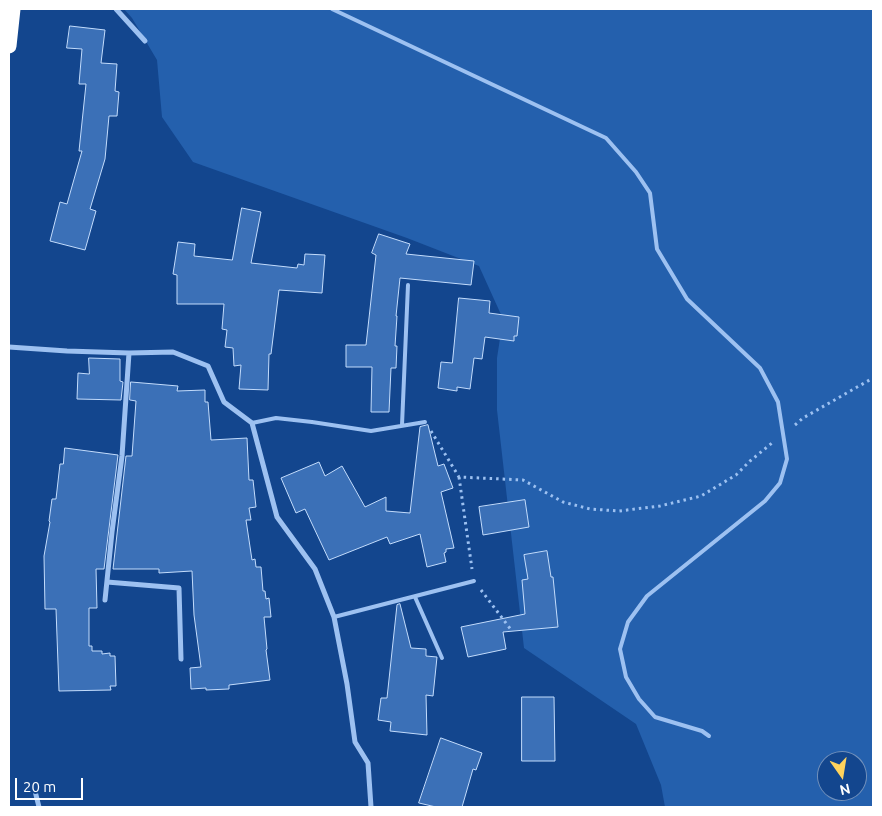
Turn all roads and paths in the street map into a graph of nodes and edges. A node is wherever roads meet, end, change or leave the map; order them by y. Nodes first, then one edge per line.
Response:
1 (13, 9) edge
2 (116, 9) edge
3 (332, 9) edge
4 (145, 41) dead end
5 (9, 46) edge
6 (408, 284) dead end
7 (9, 347) edge
8 (129, 354) junction
9 (873, 378) edge
10 (425, 422) joint
11 (252, 423) junction
12 (402, 426) junction
13 (788, 430) dead end
14 (773, 443) dead end
15 (459, 477) junction
16 (474, 581) junction
17 (107, 582) junction
18 (415, 597) junction
19 (105, 600) dead end
20 (334, 617) junction
21 (512, 631) dead end
22 (442, 658) dead end
23 (181, 659) dead end
24 (709, 736) dead end
25 (35, 791) dead end
26 (39, 807) edge
27 (370, 807) edge

1 - 5 highway
2 - 4 street
3 - 24 lane
6 - 12 lane
7 - 8 street
8 - 11 street
8 - 17 street
9 - 13 path
10 - 12 lane
10 - 15 path
11 - 12 lane
11 - 20 street
14 - 15 path
15 - 16 path
16 - 18 lane
16 - 21 path
17 - 19 street
17 - 23 street
18 - 20 lane
18 - 22 lane
20 - 27 street
25 - 26 street

